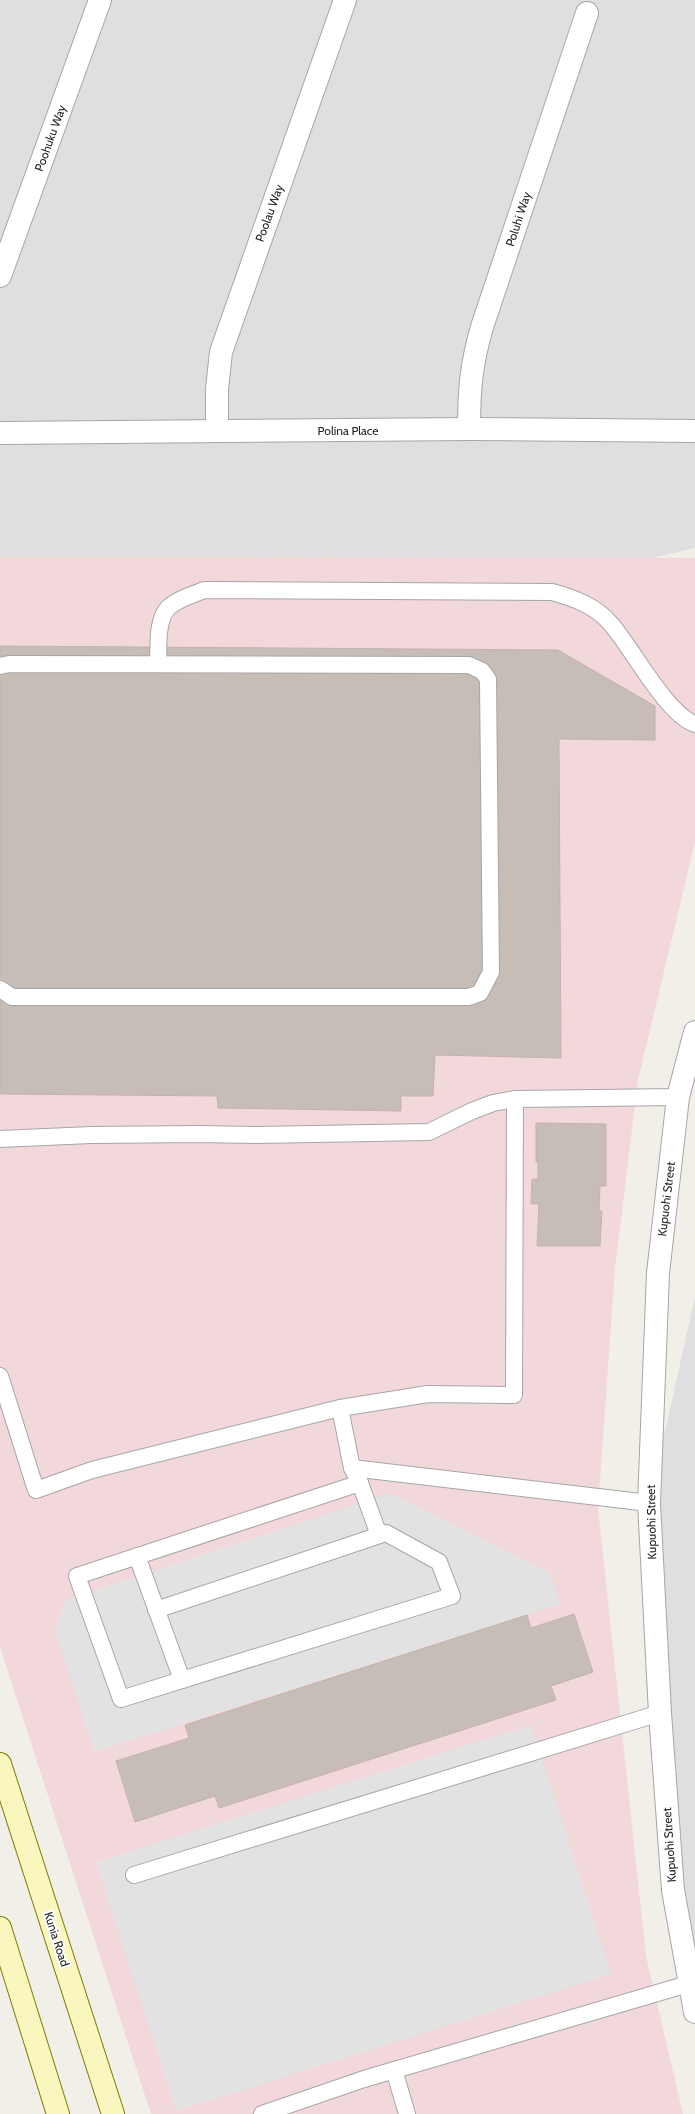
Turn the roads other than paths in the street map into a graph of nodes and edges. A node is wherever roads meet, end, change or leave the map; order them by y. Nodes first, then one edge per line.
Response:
1 (100, 0) edge
2 (345, 0) edge
3 (587, 13) dead end
4 (0, 276) edge
5 (469, 429) junction
6 (217, 431) junction
7 (695, 431) edge
8 (0, 433) edge
9 (158, 663) junction
10 (0, 666) edge
11 (695, 724) edge
12 (0, 989) edge
13 (695, 1032) edge
14 (678, 1097) junction
15 (515, 1099) junction
16 (0, 1139) edge
17 (0, 1376) edge
18 (340, 1408) junction
19 (352, 1468) junction
20 (360, 1483) junction
21 (649, 1504) junction
22 (379, 1536) junction
23 (137, 1556) junction
24 (156, 1610) junction
25 (182, 1680) junction
26 (660, 1713) junction
27 (0, 1764) edge
28 (134, 1875) dead end
29 (0, 1928) edge
30 (692, 1982) edge
31 (695, 2012) edge
32 (394, 2070) junction
33 (294, 2109) edge
34 (58, 2114) edge
35 (113, 2114) edge
36 (262, 2114) edge
37 (407, 2114) edge

1 - 4 street, Poohuku Way
2 - 6 street, Poolau Way
3 - 5 street, Poluhi Way
5 - 6 street, Polina Place
5 - 7 street, Polina Place
6 - 8 street, Polina Place
9 - 10 lane
9 - 11 lane
9 - 12 lane
13 - 14 street, Kupuohi Street
14 - 15 lane
14 - 21 street, Kupuohi Street
15 - 16 lane
15 - 18 lane
17 - 18 lane
18 - 19 lane
19 - 20 lane
19 - 21 lane
20 - 22 lane
20 - 23 lane
21 - 26 street, Kupuohi Street
22 - 24 lane
22 - 25 lane
23 - 24 lane
23 - 25 lane
24 - 25 lane
26 - 28 lane
26 - 30 street, Kupuohi Street
27 - 35 main road, Kunia Road
29 - 34 main road
30 - 31 street, Kupuohi Street
30 - 32 lane
32 - 33 lane
32 - 37 lane
33 - 36 lane

